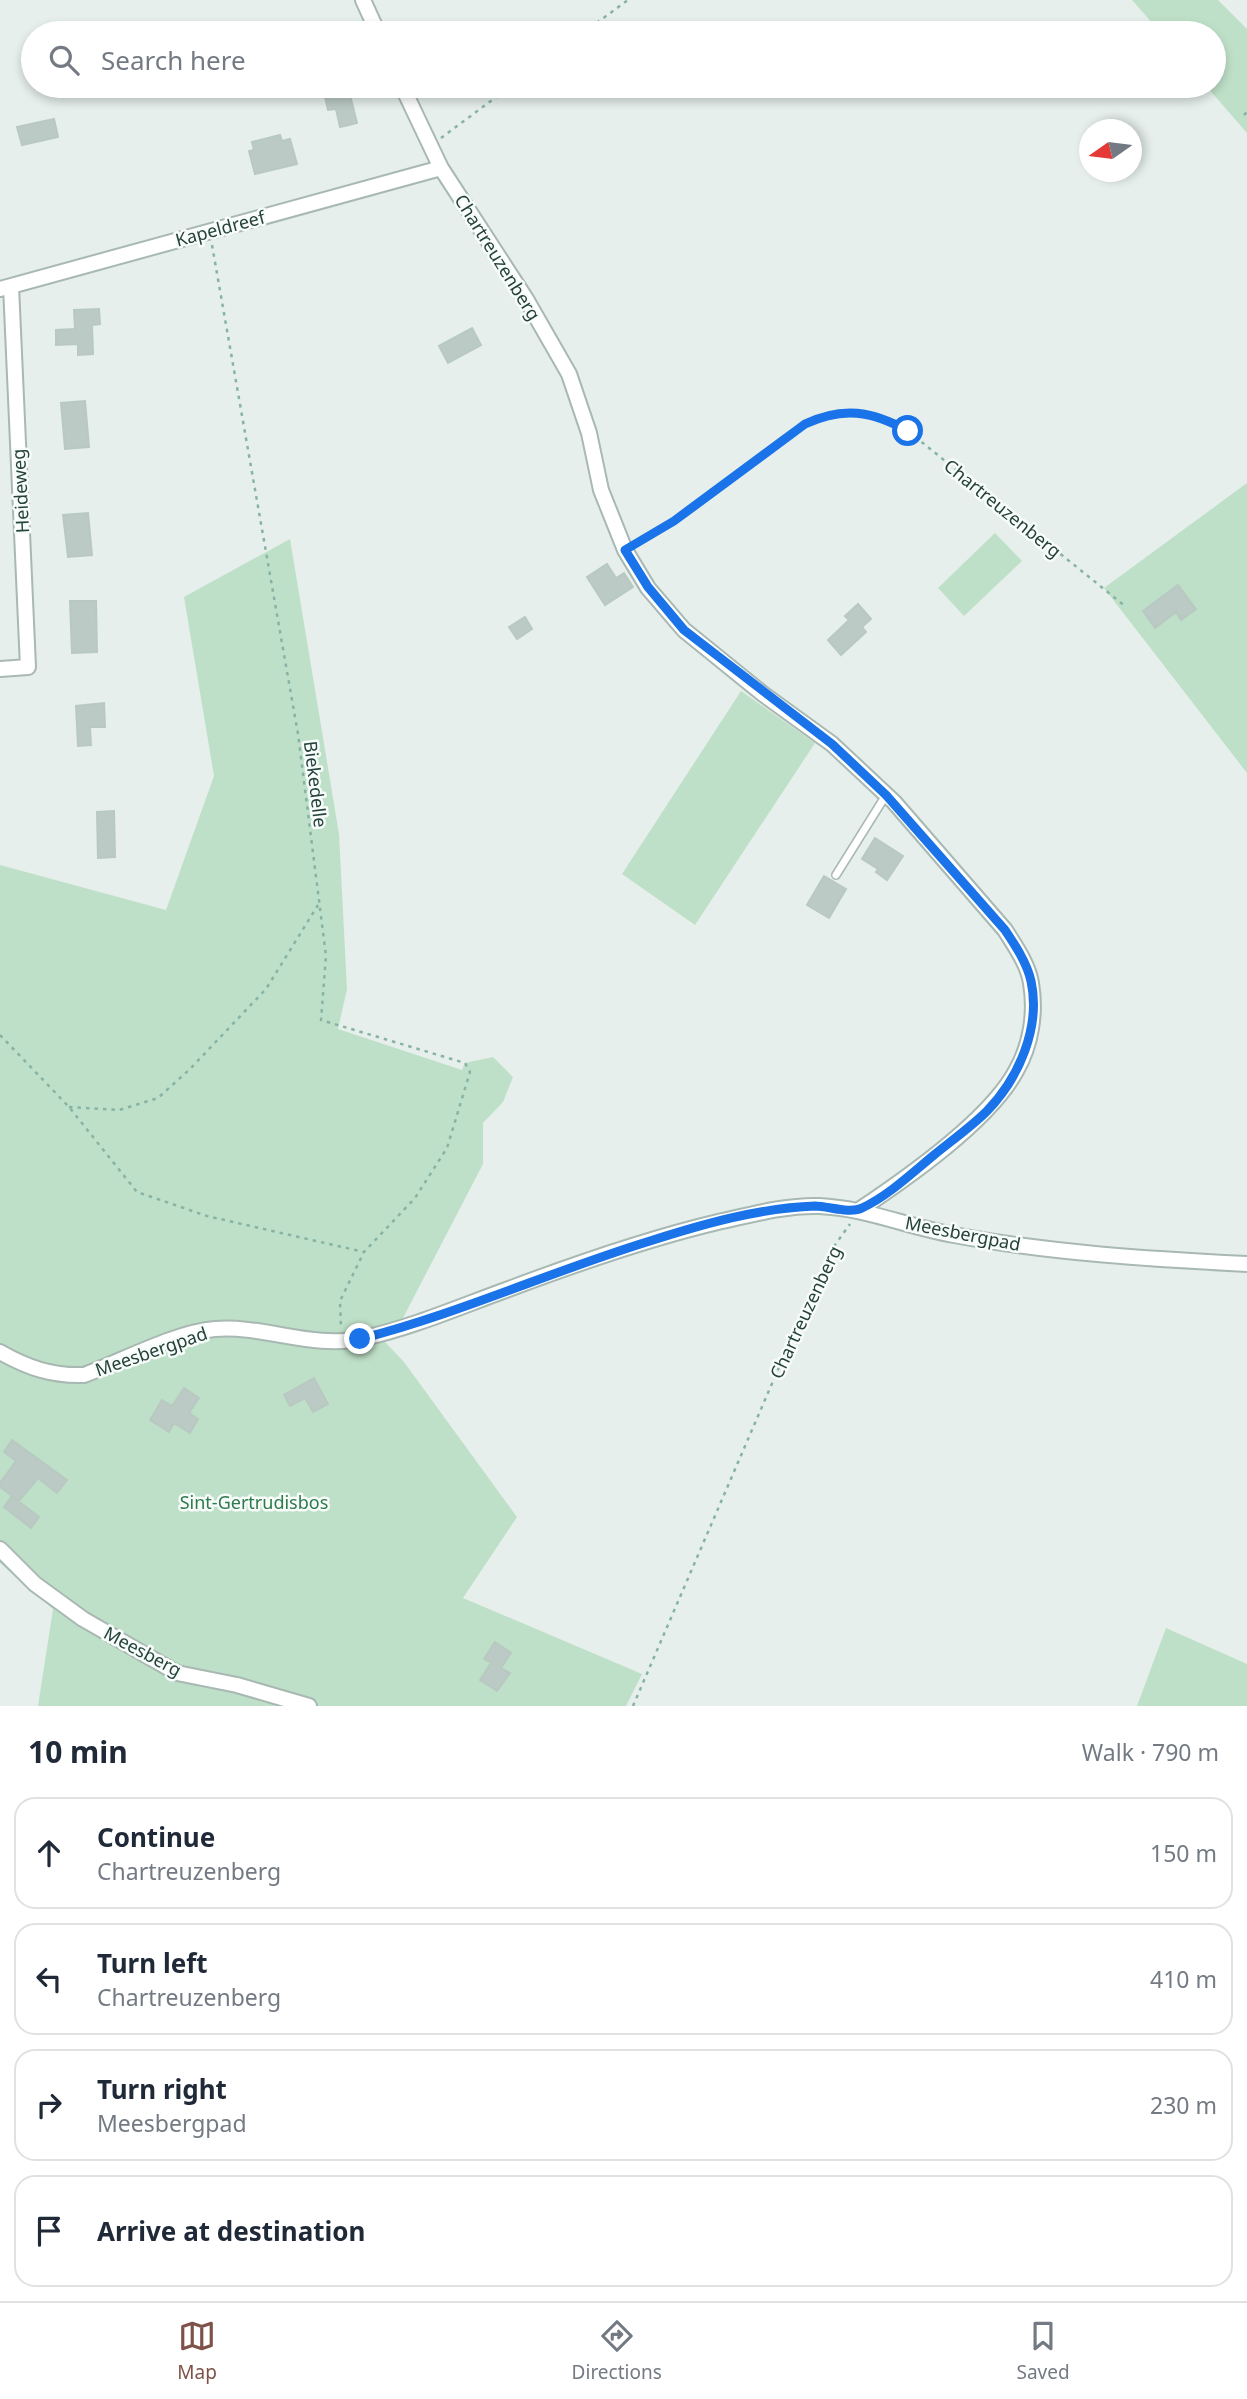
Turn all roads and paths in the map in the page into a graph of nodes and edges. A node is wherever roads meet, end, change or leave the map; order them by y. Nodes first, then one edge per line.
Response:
1 (363, 0) edge
2 (628, 0) edge
3 (373, 21) edge
4 (599, 21) edge
5 (408, 98) edge
6 (495, 98) edge
7 (430, 147) junction
8 (441, 168) junction
9 (209, 231) junction
10 (5, 287) edge
11 (625, 550) junction
12 (1125, 606) dead end
13 (0, 669) edge
14 (886, 795) junction
15 (836, 875) dead end
16 (318, 905) junction
17 (0, 1035) edge
18 (69, 1107) junction
19 (859, 1210) junction
20 (364, 1252) junction
21 (1247, 1264) edge
22 (341, 1342) junction
23 (0, 1352) edge
24 (0, 1549) edge
25 (309, 1706) edge
26 (633, 1706) edge

1 - 3 street
2 - 4 path
5 - 7 street, Chartreuzenberg
6 - 7 path
7 - 8 street, Chartreuzenberg
8 - 9 street, Kapeldreef
8 - 11 street, Chartreuzenberg
9 - 10 street, Kapeldreef
9 - 16 path, Biekedelle
10 - 13 street, Heideweg
11 - 12 path, Chartreuzenberg
11 - 14 street, Chartreuzenberg
14 - 15 lane
14 - 19 street, Chartreuzenberg
16 - 18 path
16 - 20 path, Biekedelle
17 - 18 path
18 - 20 path
19 - 21 street, Meesbergpad
19 - 22 street, Meesbergpad
19 - 26 path, Chartreuzenberg
20 - 22 path
22 - 23 street, Meesbergpad
24 - 25 street, Meesberg

